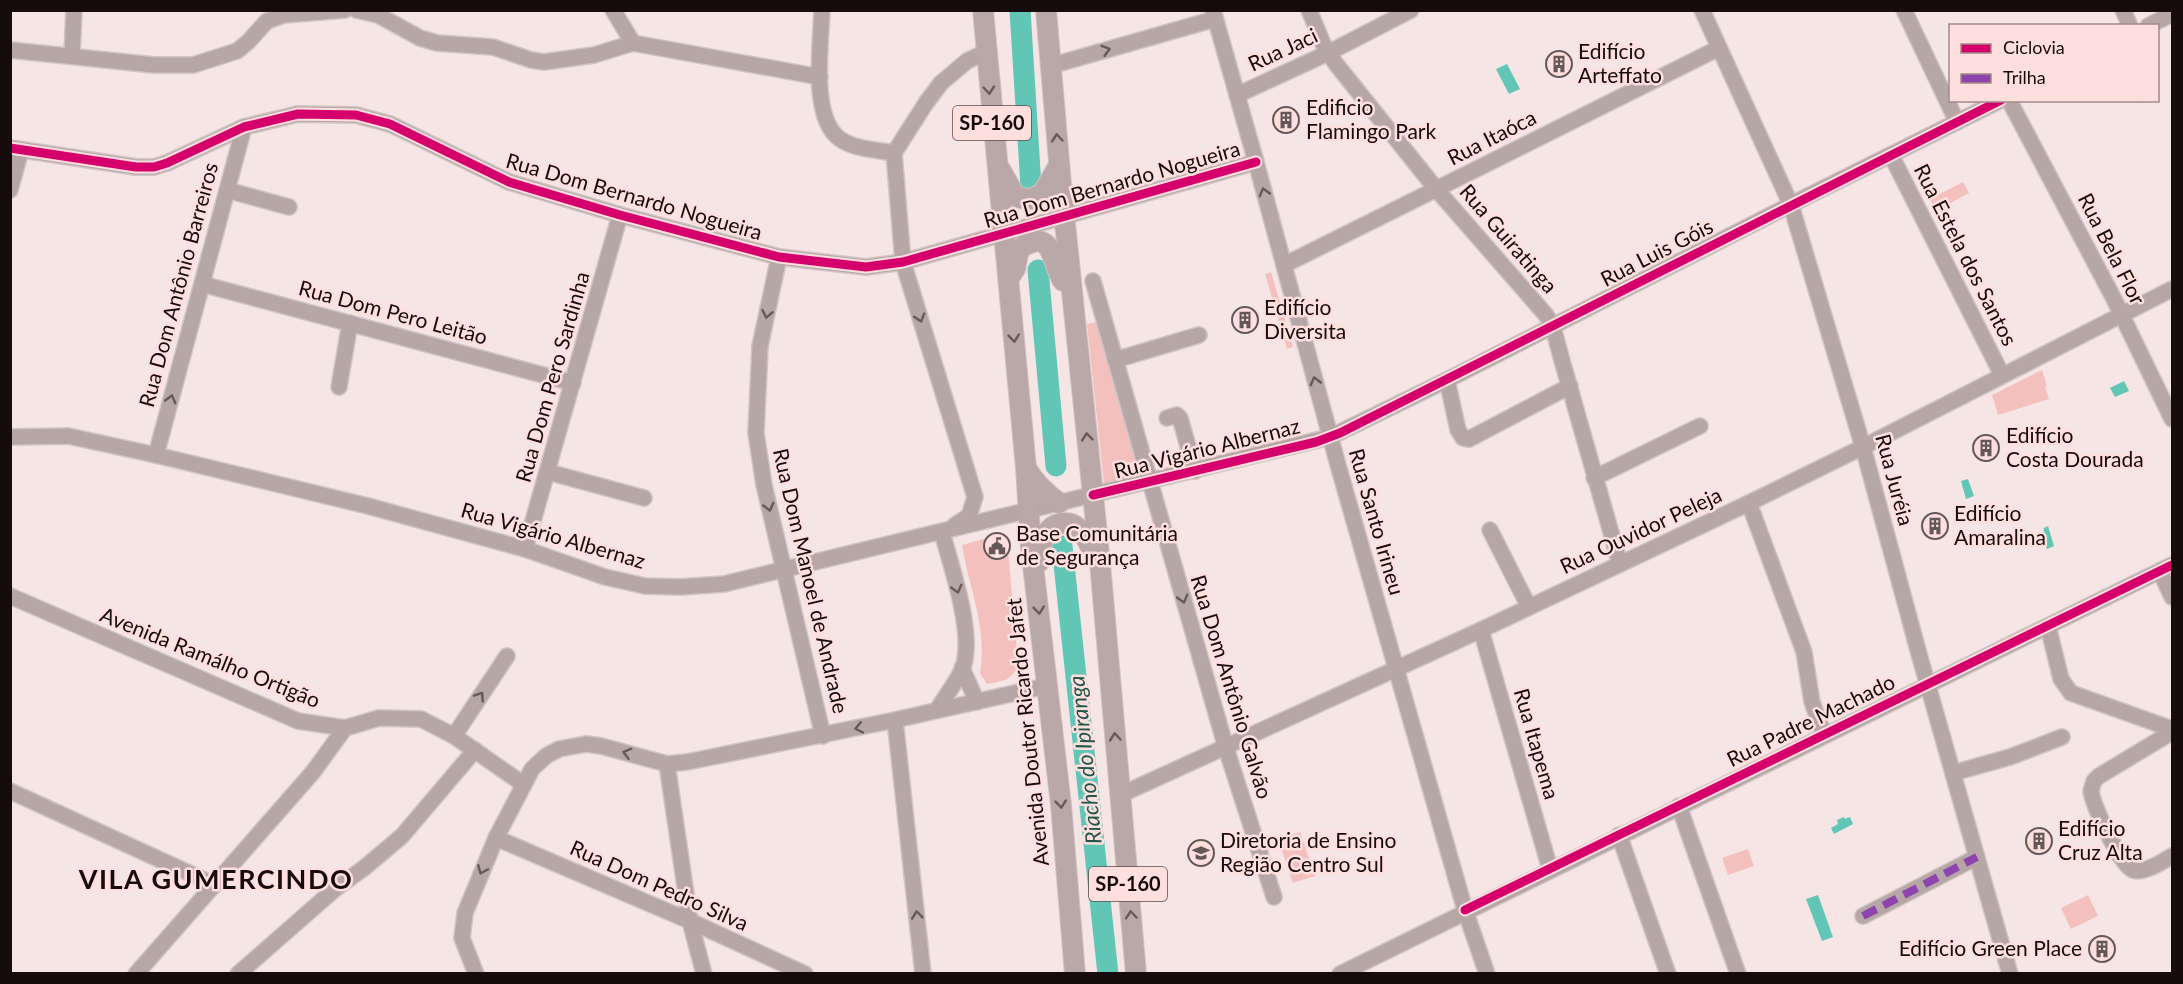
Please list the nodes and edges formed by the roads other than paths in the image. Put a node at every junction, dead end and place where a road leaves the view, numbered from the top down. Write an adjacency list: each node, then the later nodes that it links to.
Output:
1 (74, 10): 22 (street)
2 (345, 10): 22 (street)
3 (356, 10): 17 (street)
4 (613, 10): 17 (street)
5 (822, 10): 24 (street)
6 (983, 10): 20 (main road, SP-160)
7 (1046, 10): 23 (main road, SP-160)
8 (1309, 10): 21 (street, Rua Guiratinga)
9 (1411, 10): 21 (street, Rua Jaci)
10 (1702, 10): 18 (street, Rua Juréia)
11 (1904, 10): 28 (street)
12 (2123, 10): 15 (street)
13 (2172, 14): 16 (street)
14 (1214, 15): 23 (street, one-way to 14); 25 (street, Rua Santo Irineu)
15 (2129, 24)
16 (2152, 24)
17 (633, 43): 24 (street)
18 (1719, 48): 38 (street, Rua Itaóca); 39 (street, Rua Juréia)
19 (10, 50): 22 (street)
20 (986, 52): 31 (street); 33 (main road, SP-160, one-way to 33)
21 (1328, 53): 25 (street, Rua Jaci); 38 (street, Rua Guiratinga)
22 (72, 56)
23 (1050, 66): 35 (main road, SP-160, one-way to 23)
24 (820, 77): 31 (street)
25 (1237, 95): 34 (street, Rua Santo Irineu)
26 (1997, 102): 28 (street, Rua Luis Góis)
27 (2010, 102): 52 (street, Rua Bela Flor)
28 (1957, 122): 32 (street, Rua Luis Góis)
29 (244, 127): 30 (street, Rua Dom Bernardo Nogueira); 37 (street, Rua Dom Antônio Barreiros); 41 (street, Rua Dom Bernardo Nogueira)
30 (16, 149): 36 (street)
31 (894, 153): 45 (street)
32 (1891, 155): 39 (street, Rua Luis Góis); 57 (street, Rua Estela dos Santos)
33 (996, 162): 35 (main road); 43 (main road, SP-160)
34 (1256, 162): 42 (street, Rua Dom Bernardo Nogueira); 46 (street, Rua Santo Irineu, one-way to 34)
35 (1059, 164): 42 (main road, SP-160)
36 (10, 190)
37 (226, 190): 40 (street); 49 (street, Rua Dom Antônio Barreiros)
38 (1437, 190): 46 (street, Rua Itaóca); 54 (street, Rua Guiratinga)
39 (1791, 205): 54 (street, Rua Luis Góis); 67 (street, Rua Juréia)
40 (289, 207)
41 (620, 216): 44 (street, Rua Dom Bernardo Nogueira); 59 (street, Rua Dom Pero Sardinha)
42 (1063, 217): 43 (street, Rua Dom Bernardo Nogueira); 50 (main road, SP-160)
43 (1008, 233): 45 (street, Rua Dom Bernardo Nogueira); 47 (main road, Avenida Doutor Ricardo Jafet / SP-160)
44 (779, 257): 45 (street, Rua Dom Bernardo Nogueira); 86 (street, Rua Dom Manoel de Andrade, one-way to 86)
45 (903, 262): 75 (street, one-way to 75)
46 (1284, 265): 66 (street, Rua Santo Irineu, one-way to 46)
47 (1008, 280): 50 (main road); 69 (main road, Avenida Doutor Ricardo Jafet / SP-160, one-way to 69)
48 (1093, 281): 56 (street, Rua Dom Antônio Galvão)
49 (202, 284): 53 (street, Rua Dom Pero Leitão); 68 (street, Rua Dom Antônio Barreiros, one-way to 49)
50 (1071, 289): 74 (main road, SP-160, one-way to 50)
51 (2172, 289): 52 (street, Rua Ouvidor Peleja)
52 (2121, 314): 57 (street, Rua Ouvidor Peleja); 63 (street, Rua Bela Flor)
53 (350, 323): 59 (street, Rua Dom Pero Leitão); 61 (street)
54 (1553, 327): 58 (street, Rua Luis Góis); 60 (street, Rua Guiratinga)
55 (1199, 335): 56 (street)
56 (1115, 360): 73 (street, Rua Dom Antônio Galvão)
57 (2002, 375): 67 (street, Rua Ouvidor Peleja)
58 (1448, 380): 60 (street); 66 (street, Rua Luis Góis)
59 (573, 383): 71 (street, Rua Dom Pero Sardinha)
60 (1570, 386): 72 (street, Rua Guiratinga)
61 (339, 387)
62 (1167, 418): 70 (street)
63 (2172, 419)
64 (1700, 426): 72 (street)
65 (10, 437): 68 (street, Rua Vigário Albernaz)
66 (1330, 437): 70 (street, Rua Vigário Albernaz); 96 (street, Rua Santo Irineu)
67 (1863, 447): 77 (street, Rua Ouvidor Peleja); 97 (street, Rua Juréia)
68 (156, 455): 83 (street, Rua Vigário Albernaz)
69 (1026, 468): 78 (main road); 79 (main road, Avenida Doutor Ricardo Jafet / SP-160)
70 (1195, 471): 73 (street, Rua Vigário Albernaz)
71 (549, 472): 76 (street); 83 (street, Rua Dom Pero Sardinha)
72 (1594, 477): 85 (street, Rua Guiratinga)
73 (1149, 482): 74 (street, Rua Vigário Albernaz); 108 (street, Rua Dom Antônio Galvão, one-way to 108)
74 (1093, 495): 78 (street, Rua Vigário Albernaz); 84 (main road, SP-160)
75 (975, 497): 80 (street); 82 (street)
76 (644, 498)
77 (1749, 502): 85 (street, Rua Ouvidor Peleja); 104 (street)
78 (1059, 503): 79 (street, Rua Vigário Albernaz)
79 (1028, 510): 80 (street, Rua Vigário Albernaz); 88 (main road, Avenida Doutor Ricardo Jafet / SP-160)
80 (989, 519): 82 (street, Rua Vigário Albernaz)
81 (1490, 530): 91 (street)
82 (942, 532): 86 (street, Rua Vigário Albernaz); 95 (street, one-way to 95)
83 (525, 549): 86 (street, Rua Vigário Albernaz)
84 (1100, 563): 88 (main road); 114 (main road, SP-160, one-way to 84)
85 (1620, 564): 91 (street, Rua Ouvidor Peleja)
86 (784, 568): 106 (street, Rua Dom Manoel de Andrade)
87 (2166, 568): 90 (street); 92 (street, Rua Padre Machado)
88 (1036, 585): 98 (main road, Avenida Doutor Ricardo Jafet / SP-160, one-way to 98)
89 (10, 596): 102 (street, Avenida Ramálho Ortigão)
90 (2172, 597)
91 (1529, 607): 93 (street, Rua Ouvidor Peleja)
92 (2048, 626): 97 (street, Rua Padre Machado); 103 (street)
93 (1482, 630): 96 (street, Rua Ouvidor Peleja); 120 (street, Rua Itapema)
94 (507, 657): 105 (street, one-way to 94)
95 (963, 668): 99 (street); 100 (street)
96 (1397, 670): 108 (street, Rua Ouvidor Peleja); 123 (street, Rua Santo Irineu)
97 (1928, 684): 104 (street, Rua Padre Machado); 111 (street, Rua Juréia)
98 (1046, 686): 99 (street); 133 (main road, Avenida Doutor Ricardo Jafet / SP-160, one-way to 133)
99 (977, 702): 100 (street)
100 (937, 710): 101 (street)
101 (896, 720): 106 (street, one-way to 106); 132 (street, one-way to 101)
102 (345, 728): 105 (street, Avenida Ramálho Ortigão); 121 (street)
103 (2172, 730): 118 (street)
104 (1824, 735): 115 (street, Rua Padre Machado)
105 (454, 736): 109 (street, Avenida Ramálho Ortigão)
106 (824, 736): 110 (street)
107 (2062, 737): 111 (street)
108 (1226, 748): 114 (street, Rua Ouvidor Peleja); 122 (street, Rua Dom Antônio Galvão)
109 (475, 750): 112 (street, Avenida Ramálho Ortigão); 128 (street)
110 (668, 764): 112 (street, one-way to 112); 125 (street)
111 (1953, 773): 119 (street, Rua Juréia)
112 (523, 784): 117 (street)
113 (10, 791): 121 (street)
114 (1120, 795): 134 (main road, SP-160, one-way to 114)
115 (1679, 806): 116 (street, Rua Padre Machado); 137 (street)
116 (1619, 835): 120 (street, Rua Padre Machado); 136 (street)
117 (496, 838): 125 (street, Rua Dom Pedro Silva); 129 (street, one-way to 129)
118 (2172, 856)
119 (1977, 857): 124 (street); 138 (street, Rua Juréia)
120 (1550, 869): 123 (street, Rua Padre Machado)
121 (213, 884): 127 (street)
122 (1274, 897)
123 (1465, 910): 126 (street, Rua Padre Machado); 135 (street, Rua Santo Irineu)
124 (1863, 916)
125 (690, 921): 130 (street); 131 (street, Rua Dom Pedro Silva)
126 (1344, 973)
127 (136, 974)
128 (238, 974)
129 (476, 974)
130 (704, 974)
131 (805, 974)
132 (923, 974)
133 (1075, 974)
134 (1136, 974)
135 (1487, 974)
136 (1668, 974)
137 (1738, 974)
138 (2010, 974)

